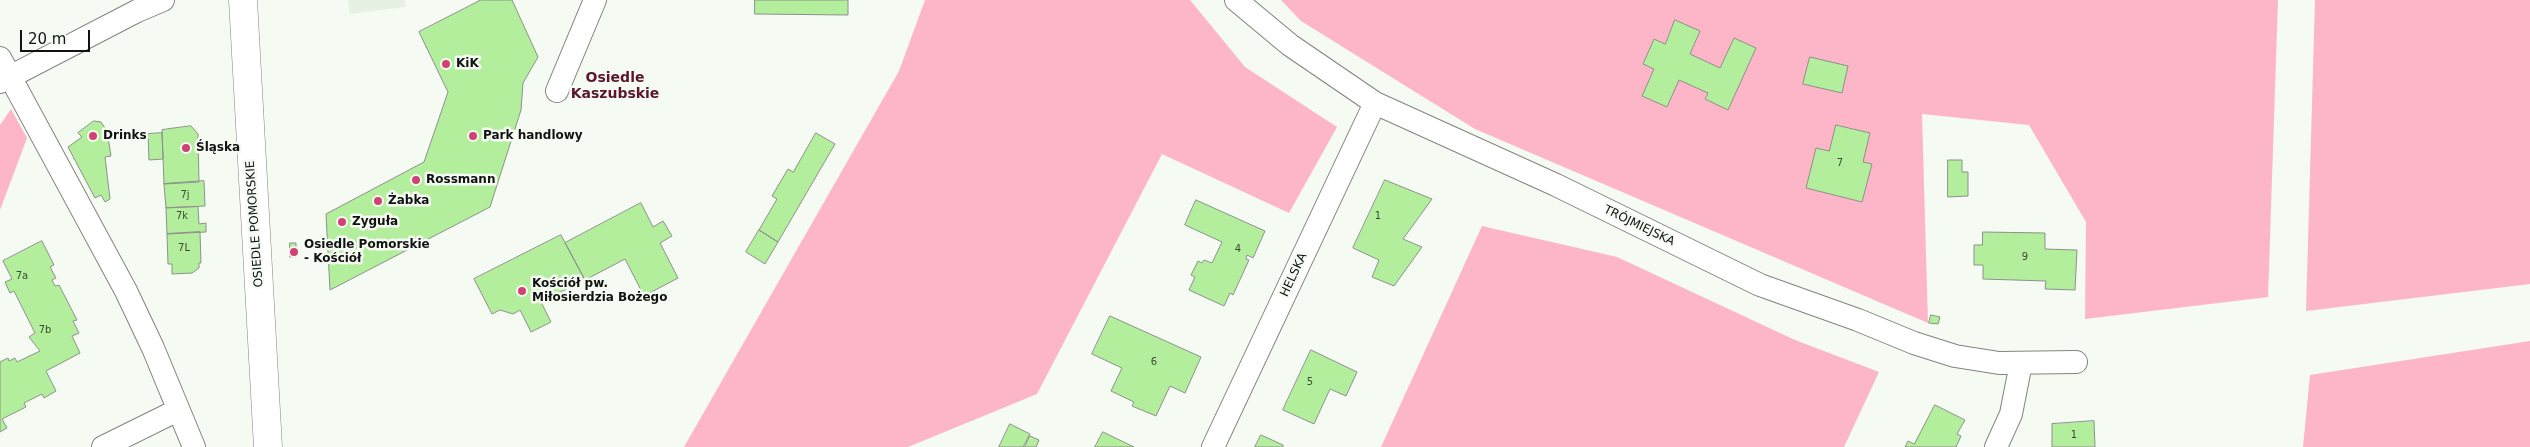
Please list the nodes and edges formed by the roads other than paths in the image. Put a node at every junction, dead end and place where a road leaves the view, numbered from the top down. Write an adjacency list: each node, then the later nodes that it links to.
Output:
1 (163, 0): 5 (street)
2 (242, 0): 13 (street, OSIEDLE POMORSKIE)
3 (596, 0): 6 (street)
4 (1236, 0): 7 (street, TRÓJMIEJSKA)
5 (3, 73): 10 (street)
6 (557, 91)
7 (1375, 103): 9 (street, TRÓJMIEJSKA); 14 (street, HELSKA)
8 (2076, 362): 9 (street, TRÓJMIEJSKA)
9 (2020, 363): 15 (street)
10 (178, 410): 11 (street); 12 (street)
11 (103, 447)
12 (194, 447)
13 (268, 447)
14 (1213, 447)
15 (1996, 447)

